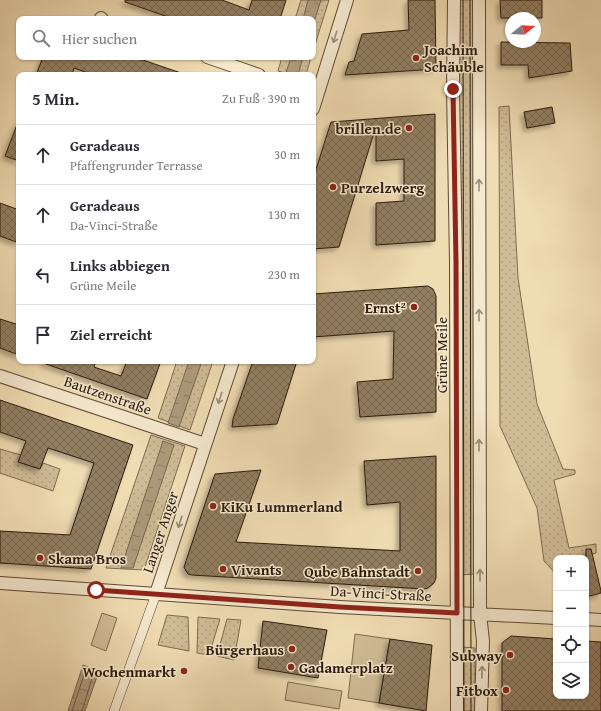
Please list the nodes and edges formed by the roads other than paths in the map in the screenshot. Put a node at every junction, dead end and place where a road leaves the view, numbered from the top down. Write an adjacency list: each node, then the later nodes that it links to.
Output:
1 (347, 0): 6 (street, one-way to 6)
2 (454, 0): 12 (street, Grüne Meile)
3 (479, 0): 13 (street, one-way to 3)
4 (216, 60): 5 (street)
5 (250, 72)
6 (316, 90)
7 (232, 364): 9 (street, Langer Anger, one-way to 9)
8 (0, 376): 9 (street, Bautzenstraße)
9 (205, 444): 11 (street, Langer Anger, one-way to 11)
10 (0, 583): 11 (street, Da-Vinci-Straße)
11 (156, 594): 12 (street, Da-Vinci-Straße); 17 (street, Langer Anger)
12 (457, 613): 13 (street, Da-Vinci-Straße); 18 (street, Grüne Meile)
13 (480, 614): 14 (street, Da-Vinci-Straße); 19 (street, one-way to 13)
14 (553, 618)
15 (589, 619): 16 (street)
16 (601, 620)
17 (114, 711)
18 (457, 711)
19 (482, 711)

